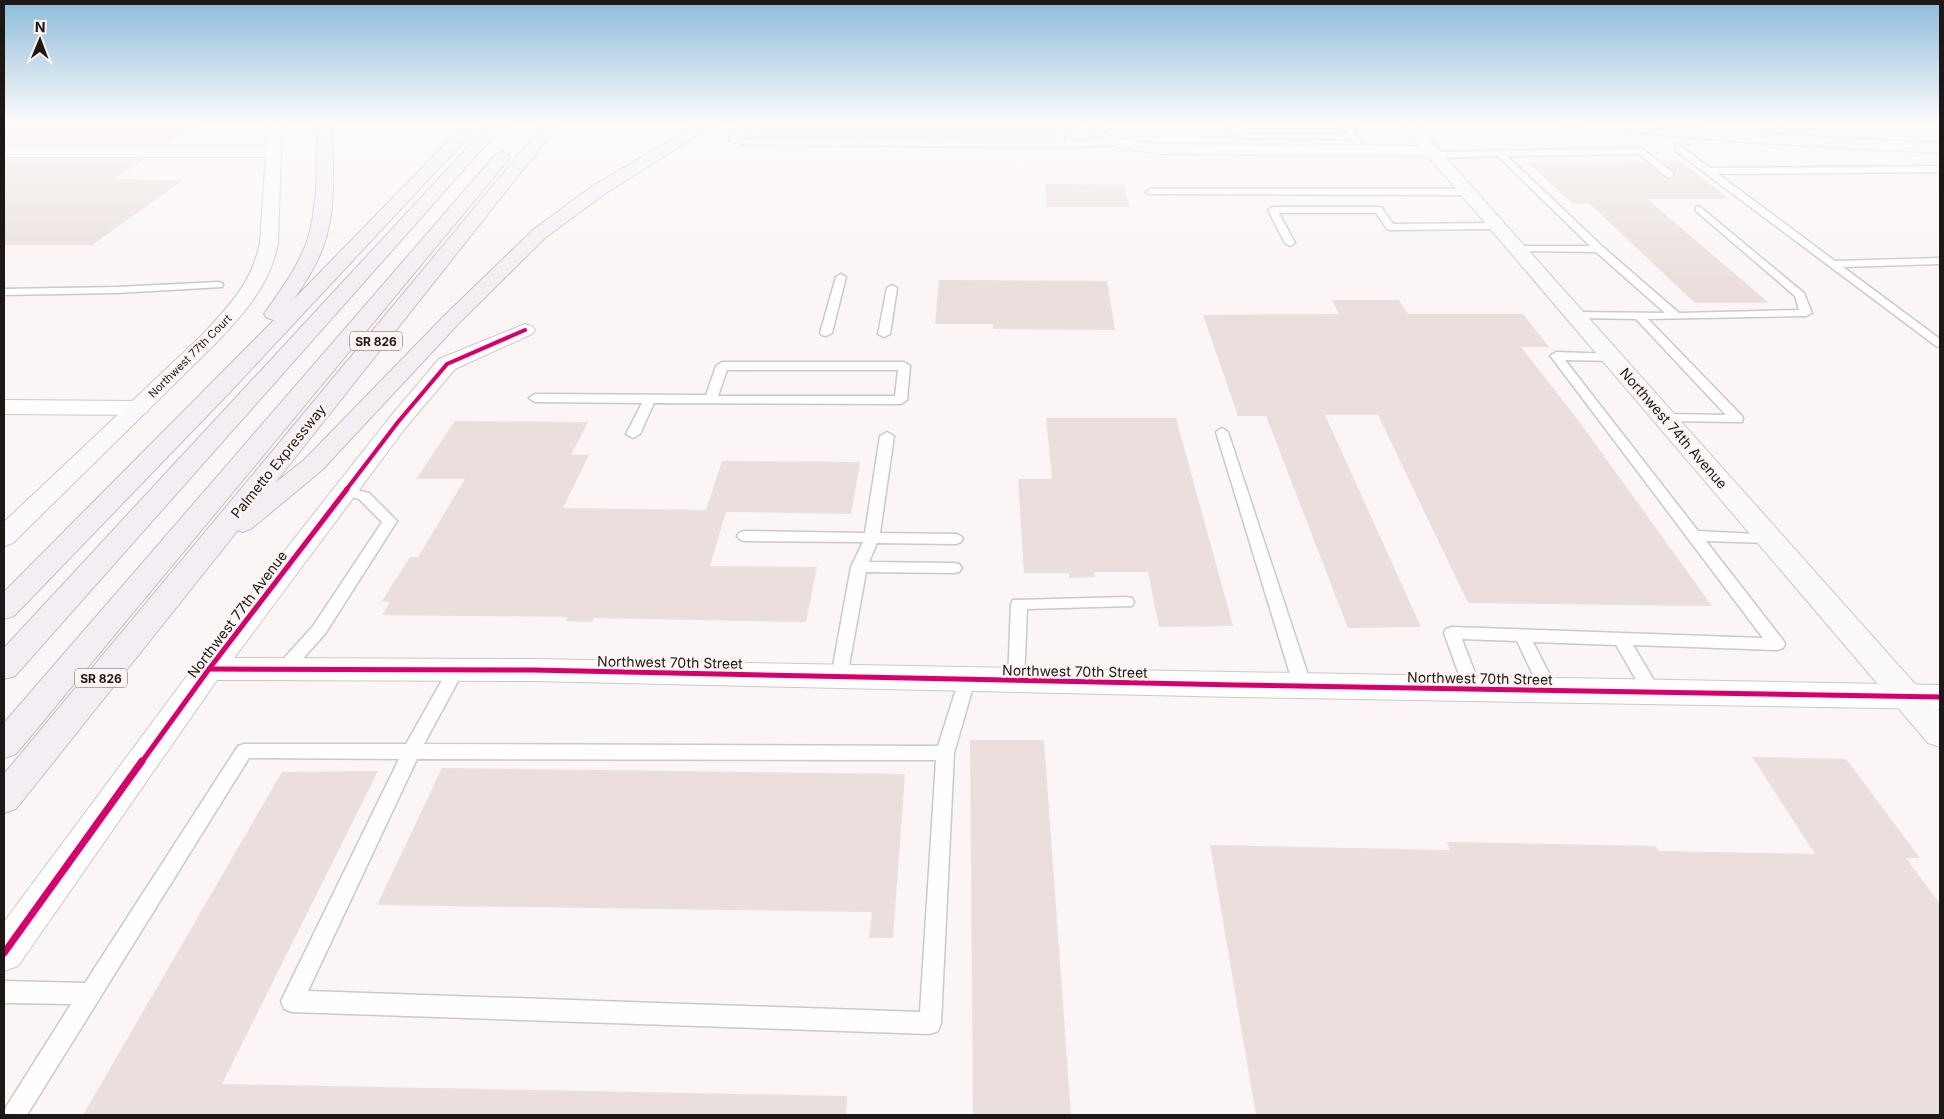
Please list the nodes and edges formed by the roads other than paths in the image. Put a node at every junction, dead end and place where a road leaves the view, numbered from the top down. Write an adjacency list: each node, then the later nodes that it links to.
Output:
1 (272, 175): 39 (street, Northwest 77th Court)
2 (324, 175): 34 (highway)
3 (424, 175): 34 (highway)
4 (451, 175): 58 (highway)
5 (486, 175): 72 (highway)
6 (510, 175): 51 (highway, Palmetto Expressway / SR 826)
7 (623, 175): 51 (highway)
8 (1453, 175): 12 (street, Northwest 74th Avenue)
9 (1522, 175): 17 (lane)
10 (1714, 175): 19 (lane)
11 (1151, 192): 12 (lane)
12 (1468, 192): 14 (street, Northwest 74th Avenue)
13 (1698, 210): 26 (lane)
14 (1498, 226): 15 (lane); 16 (street, Northwest 74th Avenue)
15 (1290, 243)
16 (1518, 249): 17 (lane); 24 (street, Northwest 74th Avenue)
17 (1600, 249): 26 (lane)
18 (1940, 261): 19 (lane)
19 (1832, 264): 28 (lane)
20 (841, 277): 30 (lane)
21 (218, 285): 23 (lane)
22 (892, 288): 31 (lane)
23 (4, 292)
24 (1576, 315): 25 (lane); 33 (street, Northwest 74th Avenue)
25 (1639, 316): 26 (lane); 40 (lane)
26 (1676, 316)
27 (525, 330): 44 (street, Northwest 77th Avenue)
28 (1924, 332): 29 (lane); 32 (lane)
29 (1940, 332)
30 (826, 333)
31 (884, 334)
32 (1940, 344)
33 (1612, 357): 40 (street, Northwest 74th Avenue); 46 (lane)
34 (222, 386): 55 (highway)
35 (535, 398): 36 (lane)
36 (650, 399): 37 (lane); 42 (lane)
37 (711, 399): 37 (lane)
38 (4, 407): 39 (street)
39 (138, 408): 47 (street, Northwest 77th Court)
40 (1666, 418): 49 (street, Northwest 74th Avenue)
41 (1222, 432): 65 (lane)
42 (633, 434)
43 (887, 436): 48 (lane)
44 (345, 491): 59 (street, Northwest 77th Avenue); 60 (lane)
45 (744, 536): 48 (lane)
46 (1694, 536): 49 (lane); 57 (lane)
47 (4, 537)
48 (872, 538): 50 (lane); 52 (lane)
49 (1769, 538): 69 (street, Northwest 74th Avenue)
50 (956, 539)
51 (198, 558): 75 (highway, Palmetto Expressway / SR 826)
52 (859, 567): 53 (lane); 62 (lane)
53 (954, 568)
54 (1126, 602): 64 (lane)
55 (4, 609)
56 (1522, 635): 57 (lane); 66 (lane); 67 (lane)
57 (1621, 639): 68 (lane)
58 (4, 668)
59 (209, 669): 60 (street, Northwest 70th Street); 76 (street, Northwest 77th Avenue)
60 (284, 669): 61 (street, Northwest 70th Street)
61 (456, 670): 62 (street, Northwest 70th Street); 73 (lane)
62 (839, 677): 63 (street, Northwest 70th Street)
63 (967, 680): 64 (street, Northwest 70th Street); 74 (lane)
64 (1016, 681): 65 (street, Northwest 70th Street)
65 (1303, 687): 66 (street, Northwest 70th Street)
66 (1472, 689): 67 (street, Northwest 70th Street)
67 (1549, 691): 68 (street, Northwest 70th Street)
68 (1652, 692): 69 (street, Northwest 70th Street)
69 (1908, 697): 70 (street, Northwest 70th Street); 71 (street, Northwest 74th Avenue)
70 (1940, 697)
71 (1940, 734)
72 (4, 745)
73 (411, 752): 74 (lane); 74 (lane); 78 (lane)
74 (945, 753)
75 (4, 799)
76 (4, 953)
77 (4, 992): 78 (lane)
78 (91, 994): 79 (lane)
79 (14, 1115)

